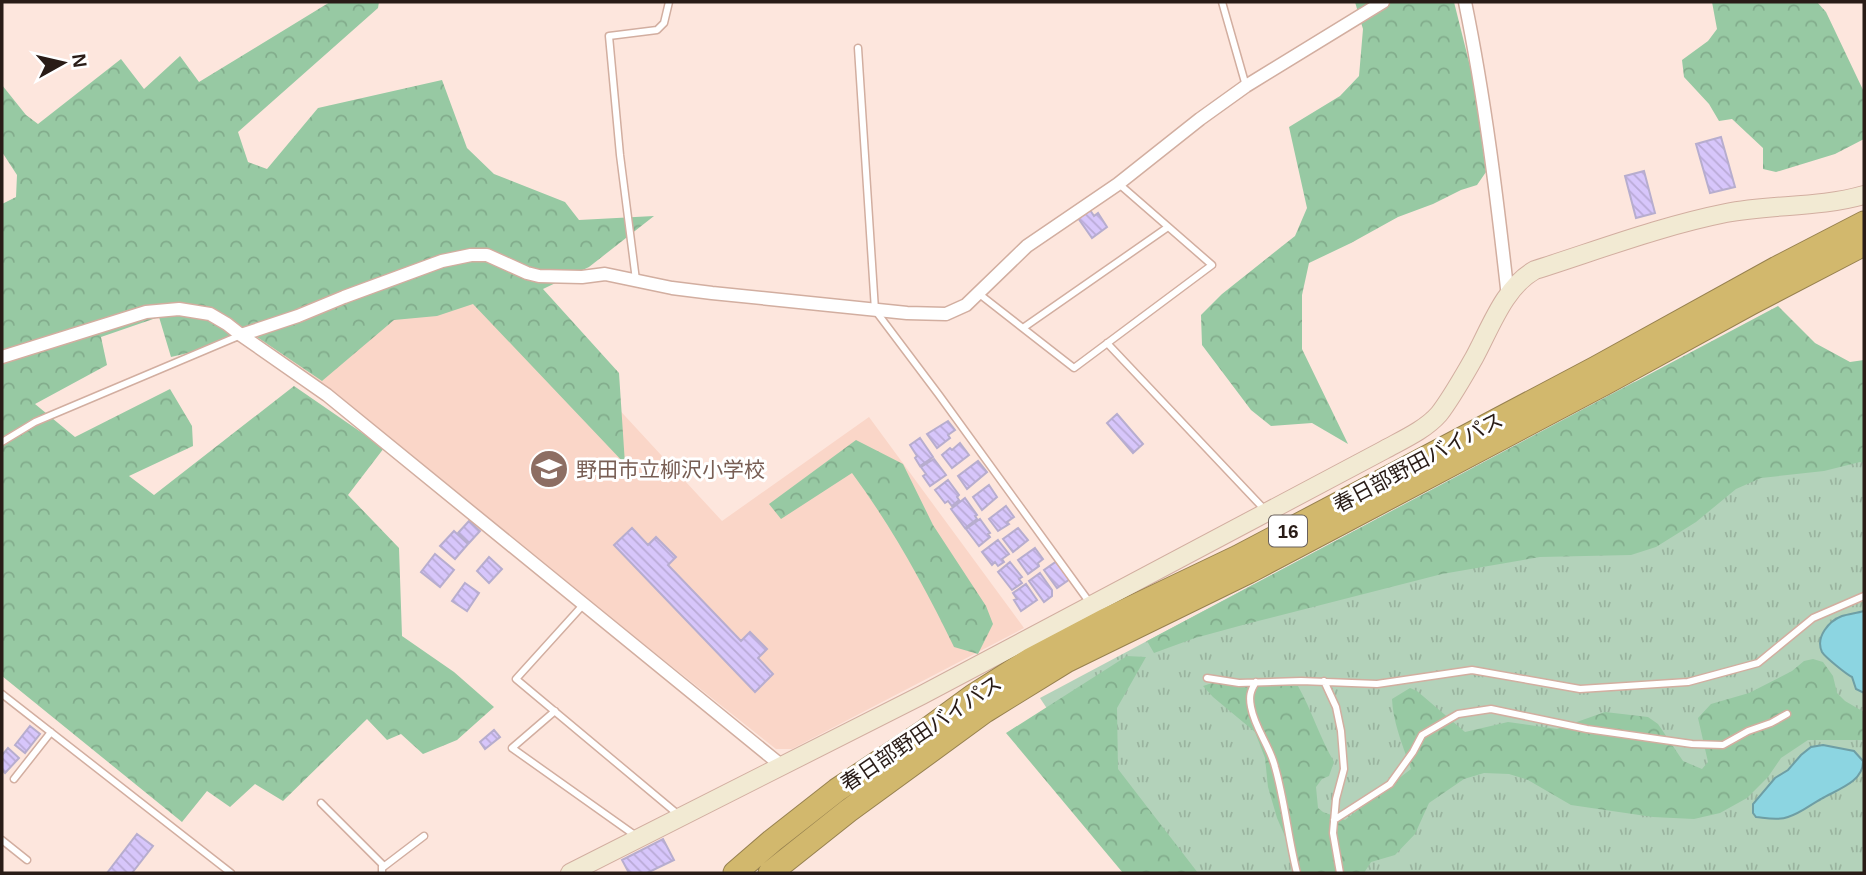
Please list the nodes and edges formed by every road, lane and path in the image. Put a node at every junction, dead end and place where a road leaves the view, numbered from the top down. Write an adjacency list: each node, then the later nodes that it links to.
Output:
1 (669, 2): 12 (lane)
2 (1222, 2): 6 (lane)
3 (1383, 2): 6 (street)
4 (1465, 2): 14 (street)
5 (858, 48): 15 (lane)
6 (1246, 86): 7 (street)
7 (1118, 184): 10 (lane); 13 (street)
8 (1864, 195): 14 (street)
9 (1864, 223): 44 (highway, 春日部野田バイパス / 16)
10 (1168, 227): 16 (lane); 18 (lane)
11 (1864, 244): 45 (highway, 春日部野田バイパス / 16)
12 (636, 280): 15 (street); 17 (street)
13 (978, 293): 15 (street); 16 (lane)
14 (1508, 297): 21 (street)
15 (875, 310): 23 (lane)
16 (1023, 328): 18 (lane)
17 (241, 335): 19 (street); 20 (lane); 24 (street)
18 (1107, 343): 21 (lane)
19 (2, 357)
20 (2, 442)
21 (1267, 512): 23 (street)
22 (1864, 596): 26 (lane)
23 (1091, 604): 32 (street)
24 (583, 606): 29 (lane); 32 (street)
25 (1207, 678): 27 (lane)
26 (1324, 681): 27 (lane); 36 (lane)
27 (1256, 682): 46 (lane)
28 (2, 694): 31 (lane)
29 (555, 711): 35 (lane); 38 (lane)
30 (1787, 714): 36 (lane)
31 (51, 732): 33 (lane); 43 (lane)
32 (782, 766): 35 (street)
33 (14, 779)
34 (321, 803): 41 (lane)
35 (682, 817): 38 (street)
36 (1334, 820): 47 (lane)
37 (424, 836): 41 (lane)
38 (639, 838): 42 (street)
39 (2, 840): 40 (lane)
40 (27, 860)
41 (382, 870)
42 (576, 872)
43 (230, 873)
44 (735, 873)
45 (771, 873)
46 (1297, 873)
47 (1340, 873)

